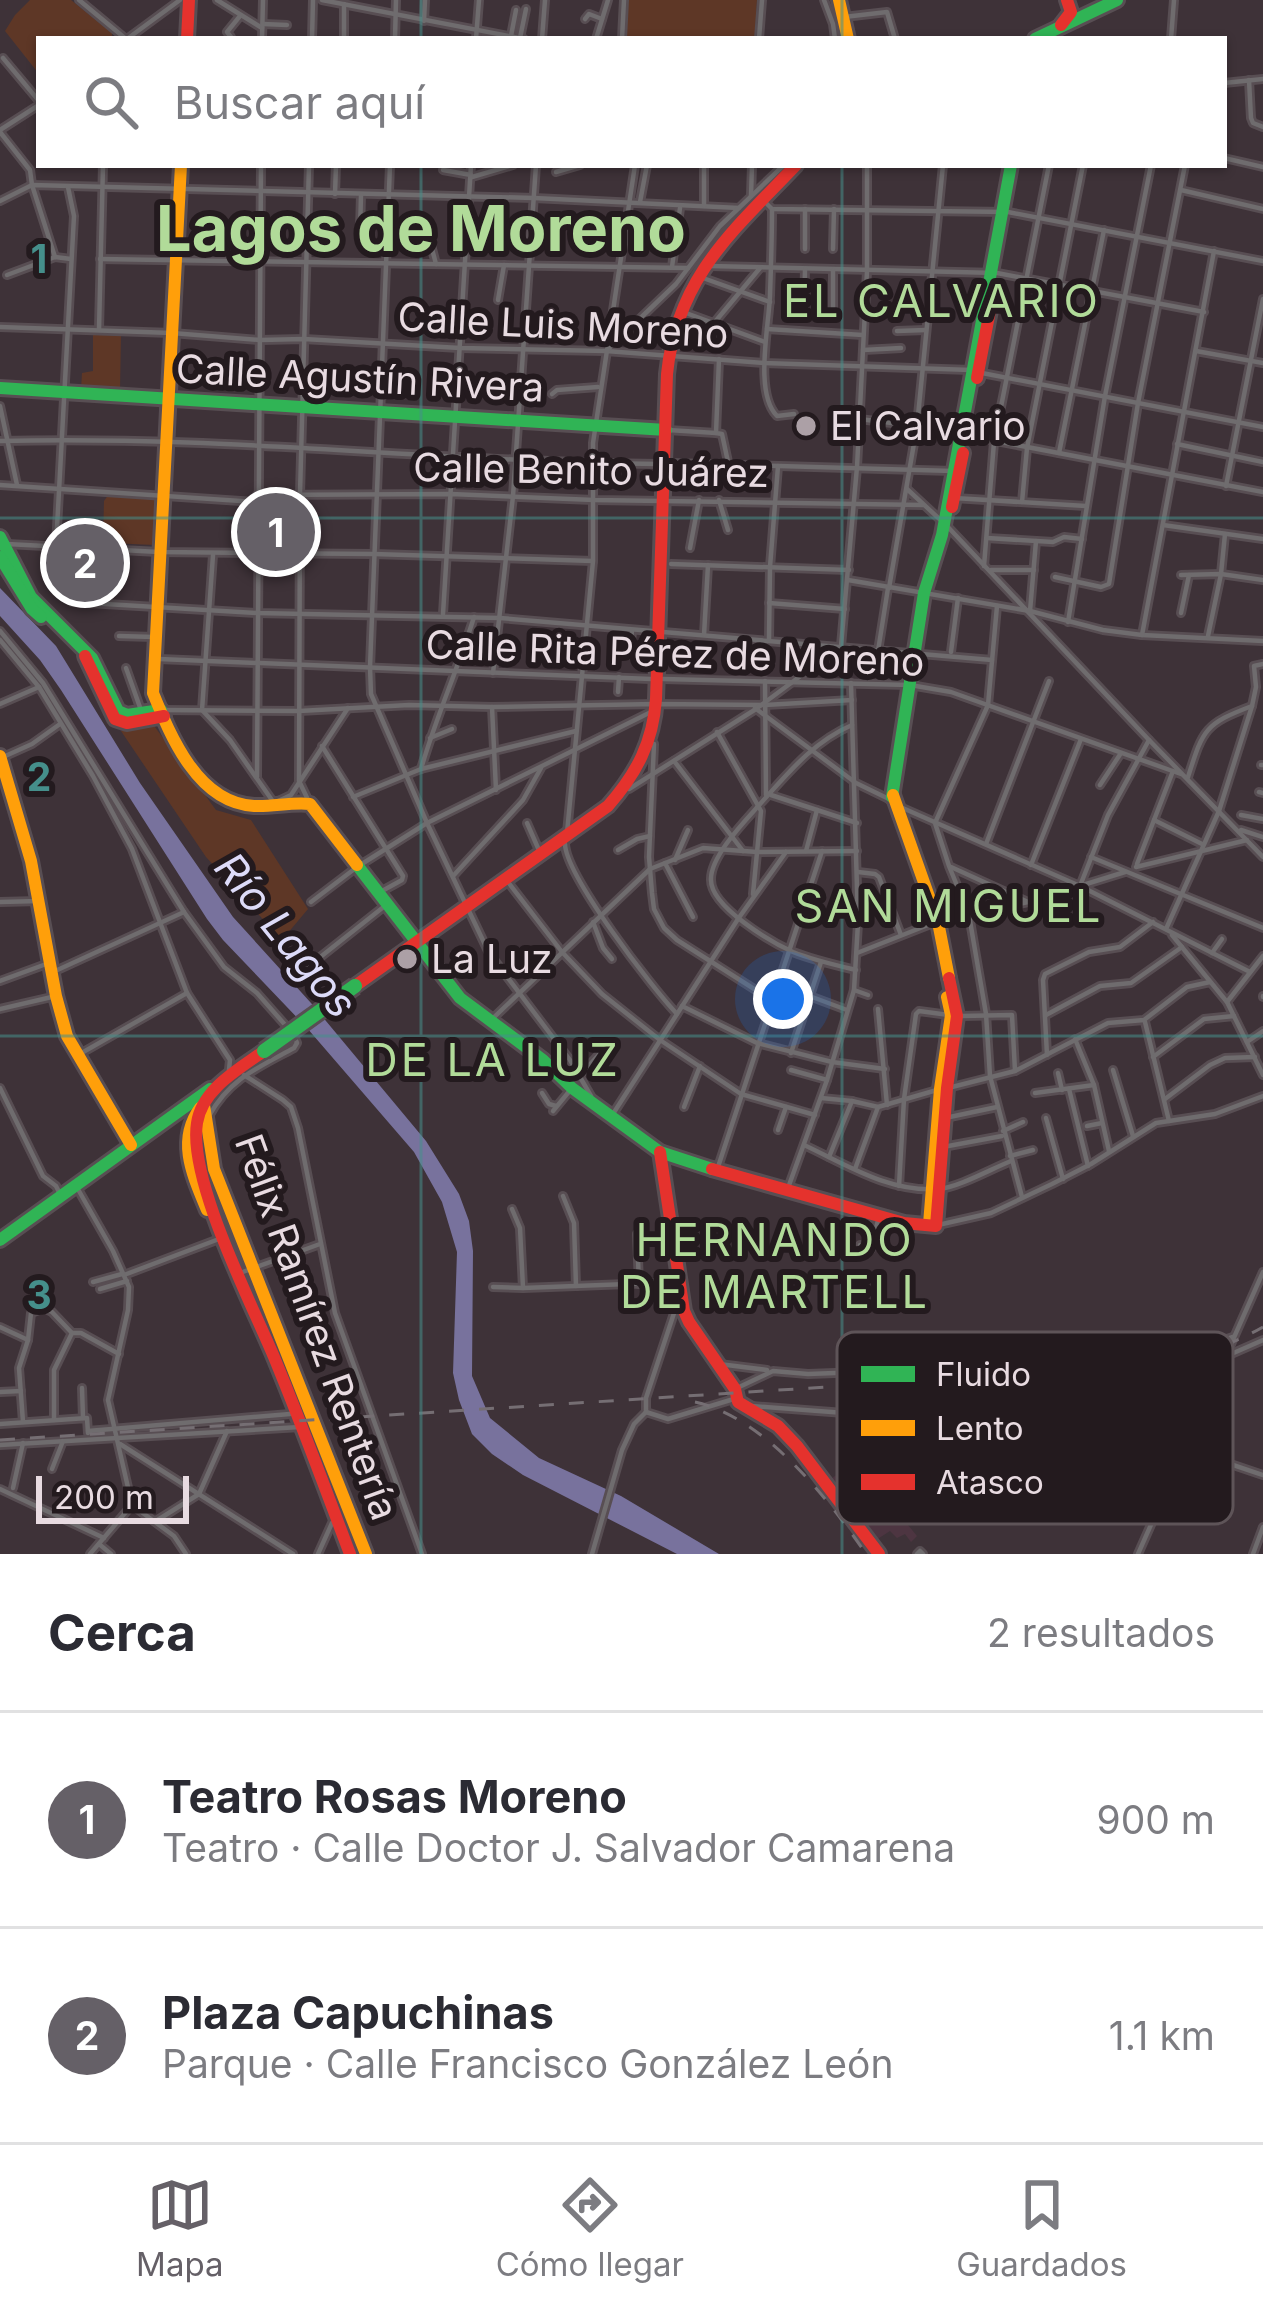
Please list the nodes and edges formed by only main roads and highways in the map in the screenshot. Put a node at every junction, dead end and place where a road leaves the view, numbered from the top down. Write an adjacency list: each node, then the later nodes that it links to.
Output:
1 (184, 0): 6 (main road)
2 (1067, 0): 5 (main road)
3 (1117, 0): 5 (main road)
4 (837, 4): 7 (main road)
5 (1057, 28): 8 (main road)
6 (187, 36)
7 (847, 36)
8 (1040, 36)
9 (181, 168): 17 (main road)
10 (807, 168): 13 (main road)
11 (1013, 168): 19 (main road)
12 (782, 176): 13 (main road); 14 (main road)
13 (770, 207): 14 (main road); 15 (main road)
14 (743, 211): 15 (main road)
15 (670, 355): 18 (main road)
16 (0, 388): 17 (main road, Calle Agustín Rivera)
17 (169, 400): 18 (main road, Calle Agustín Rivera); 22 (main road)
18 (666, 430): 24 (main road)
19 (956, 471): 20 (main road); 20 (main road)
20 (944, 528): 25 (main road)
21 (1, 546): 22 (main road); 22 (main road)
22 (165, 712): 24 (main road)
23 (1, 764): 27 (main road)
24 (415, 942): 26 (main road, bridge); 29 (main road)
25 (943, 1089): 30 (main road); 30 (main road)
26 (201, 1113): 27 (main road); 28 (main road); 31 (main road, Félix Ramírez Rentería); 33 (main road, Félix Ramírez Rentería)
27 (130, 1145): 32 (main road)
28 (197, 1149): 31 (main road); 33 (main road)
29 (660, 1152): 30 (main road); 35 (main road)
30 (936, 1188)
31 (223, 1201): 33 (main road)
32 (0, 1240)
33 (244, 1272): 34 (main road); 34 (main road)
34 (302, 1423): 37 (main road); 37 (main road, Félix Ramírez Rentería); 38 (main road)
35 (837, 1499)
36 (856, 1524): 39 (main road)
37 (347, 1554)
38 (363, 1554)
39 (879, 1554)

